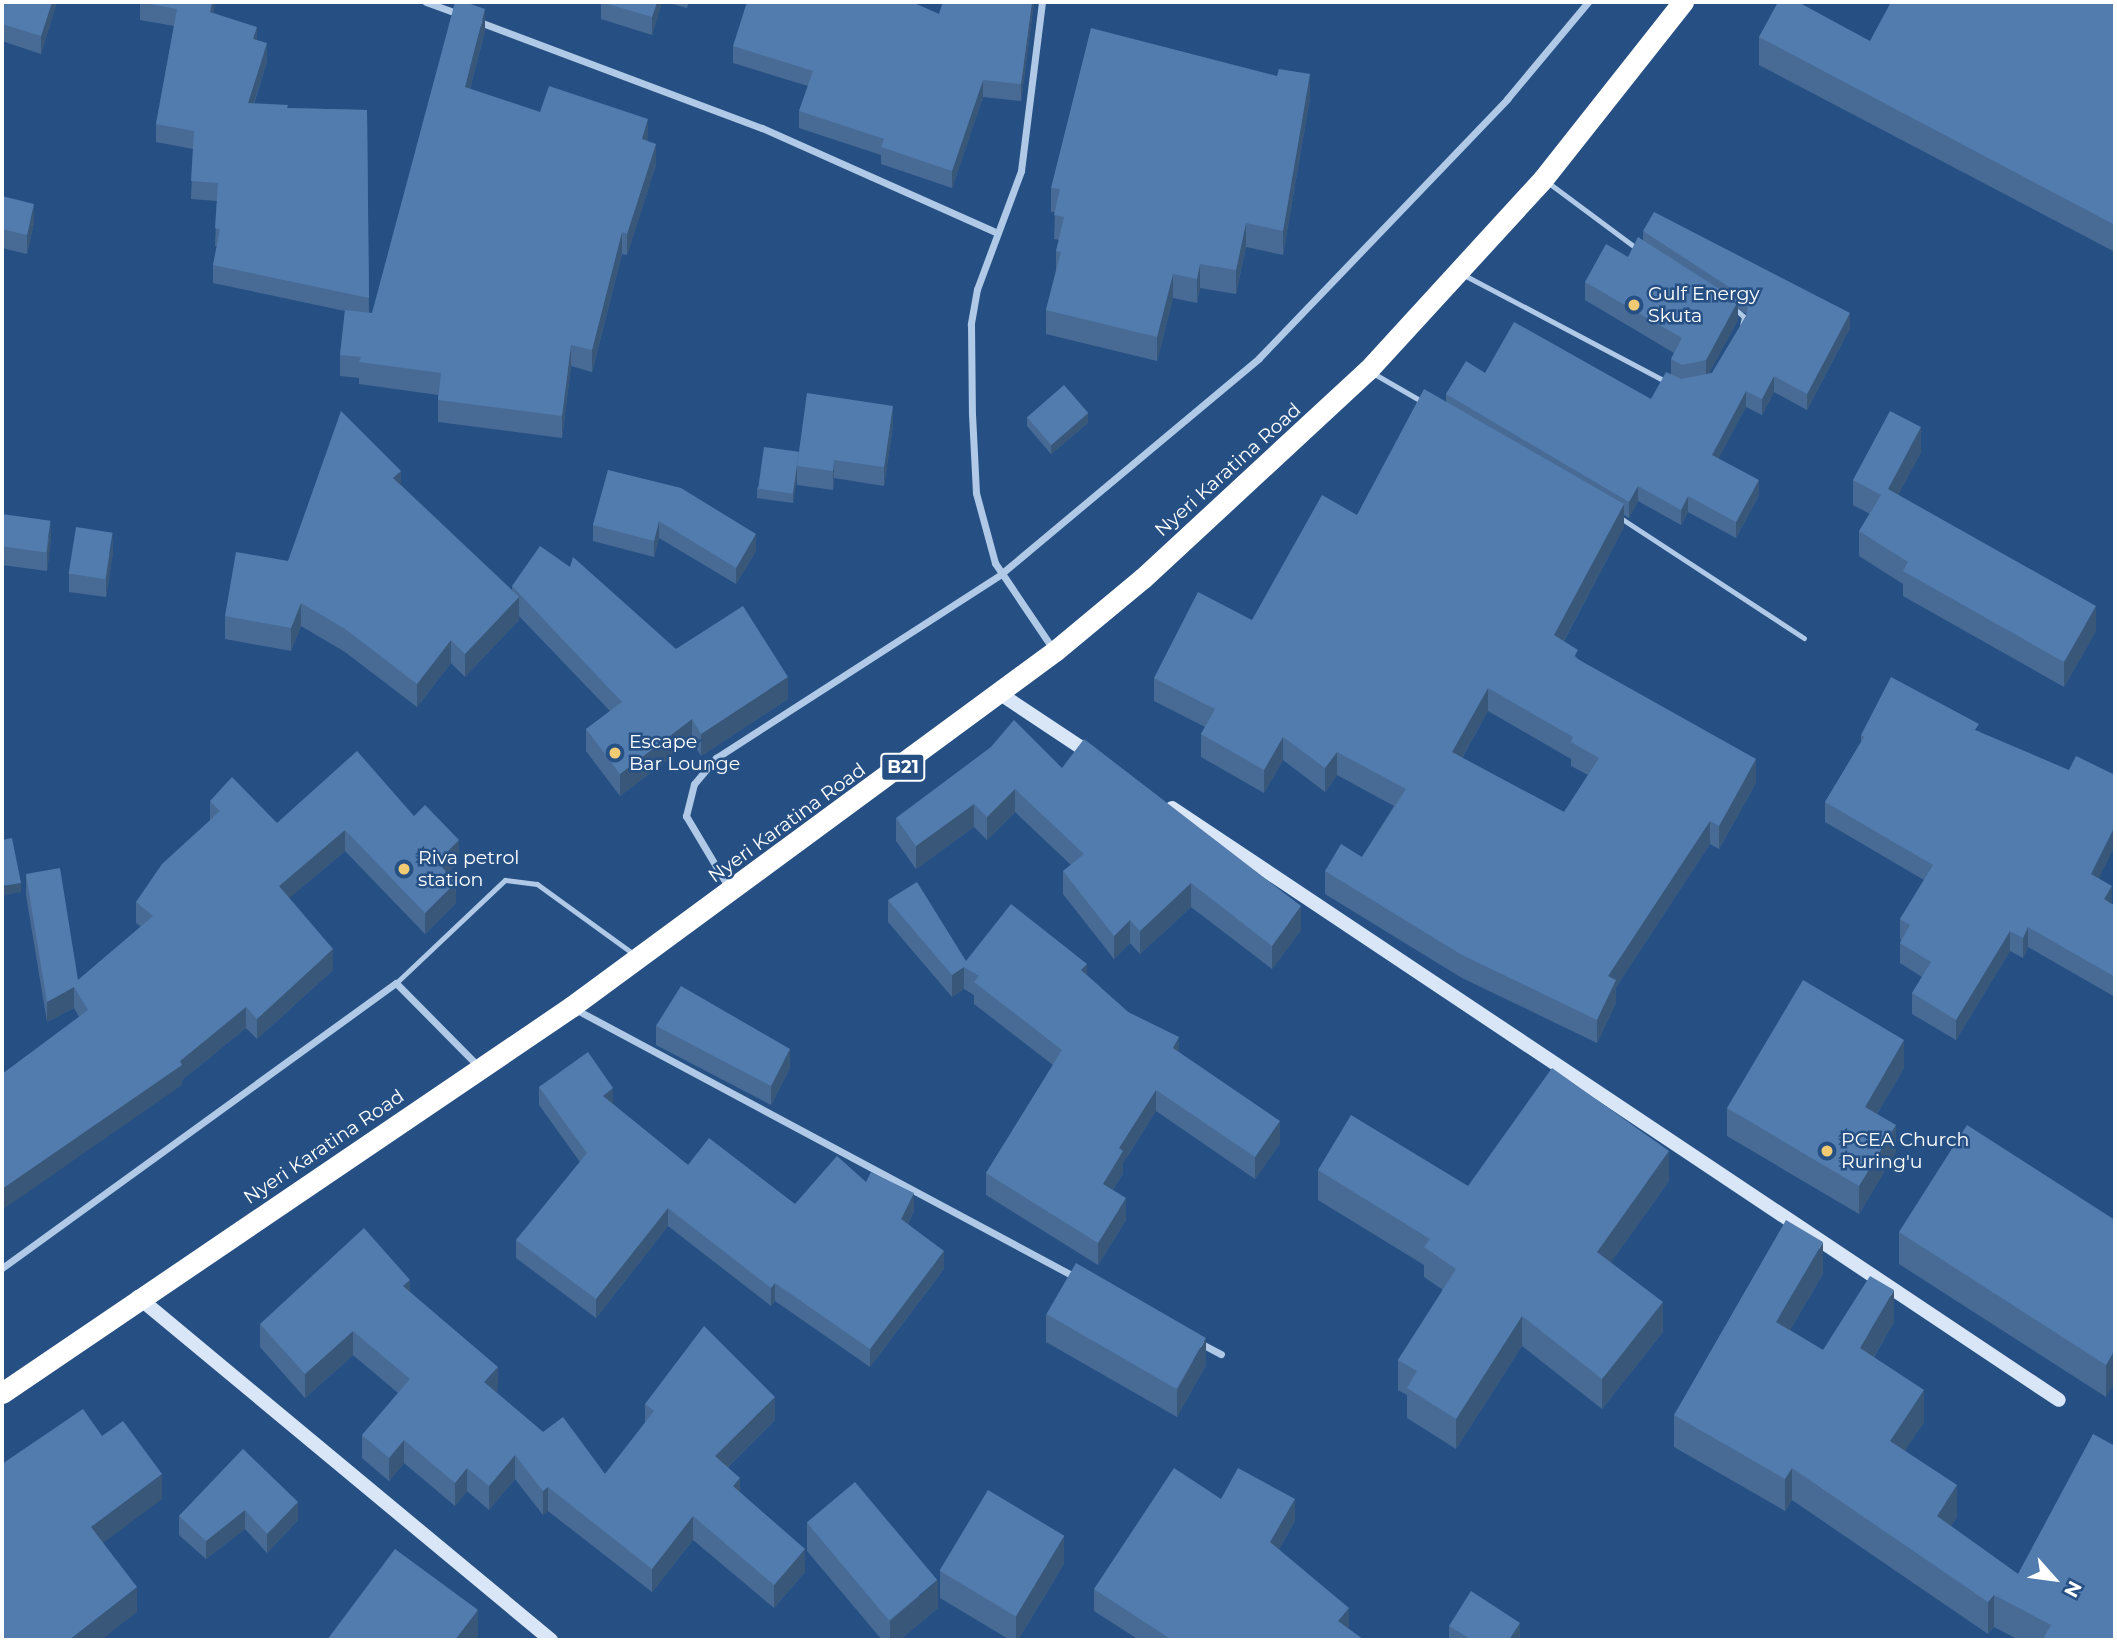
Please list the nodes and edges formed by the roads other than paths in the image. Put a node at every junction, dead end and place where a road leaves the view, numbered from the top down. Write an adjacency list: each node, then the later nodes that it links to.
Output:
1 (426, 2): 6 (street)
2 (1042, 2): 6 (street)
3 (1588, 2): 15 (street)
4 (1683, 2): 5 (highway, Nyeri Karatina Road / B21)
5 (1544, 179): 7 (lane); 8 (highway, Nyeri Karatina Road / B21)
6 (998, 233): 15 (street)
7 (1643, 253)
8 (1460, 273): 11 (highway, Nyeri Karatina Road / B21); 12 (lane)
9 (1726, 304): 10 (lane)
10 (1735, 340)
11 (1368, 370): 13 (lane); 17 (highway, Nyeri Karatina Road / B21)
12 (1681, 389)
13 (1428, 405)
14 (1609, 510): 16 (lane)
15 (1001, 574): 17 (street); 21 (street)
16 (1804, 638)
17 (1055, 651): 18 (highway, Nyeri Karatina Road / B21)
18 (999, 693): 19 (street); 21 (highway, Nyeri Karatina Road / B21)
19 (1102, 762)
20 (1160, 800): 32 (street)
21 (731, 891): 22 (highway, Nyeri Karatina Road / B21)
22 (640, 958): 23 (lane); 24 (highway, Nyeri Karatina Road / B21)
23 (396, 983): 25 (street); 26 (street)
24 (571, 1007): 25 (highway, Nyeri Karatina Road / B21); 27 (street)
25 (479, 1067): 28 (highway, Nyeri Karatina Road / B21)
26 (2, 1268)
27 (1086, 1282)
28 (138, 1297): 31 (highway, Nyeri Karatina Road / B21); 33 (street)
29 (1184, 1335): 30 (street)
30 (1221, 1354)
31 (2, 1393)
32 (2059, 1400)
33 (551, 1640)

